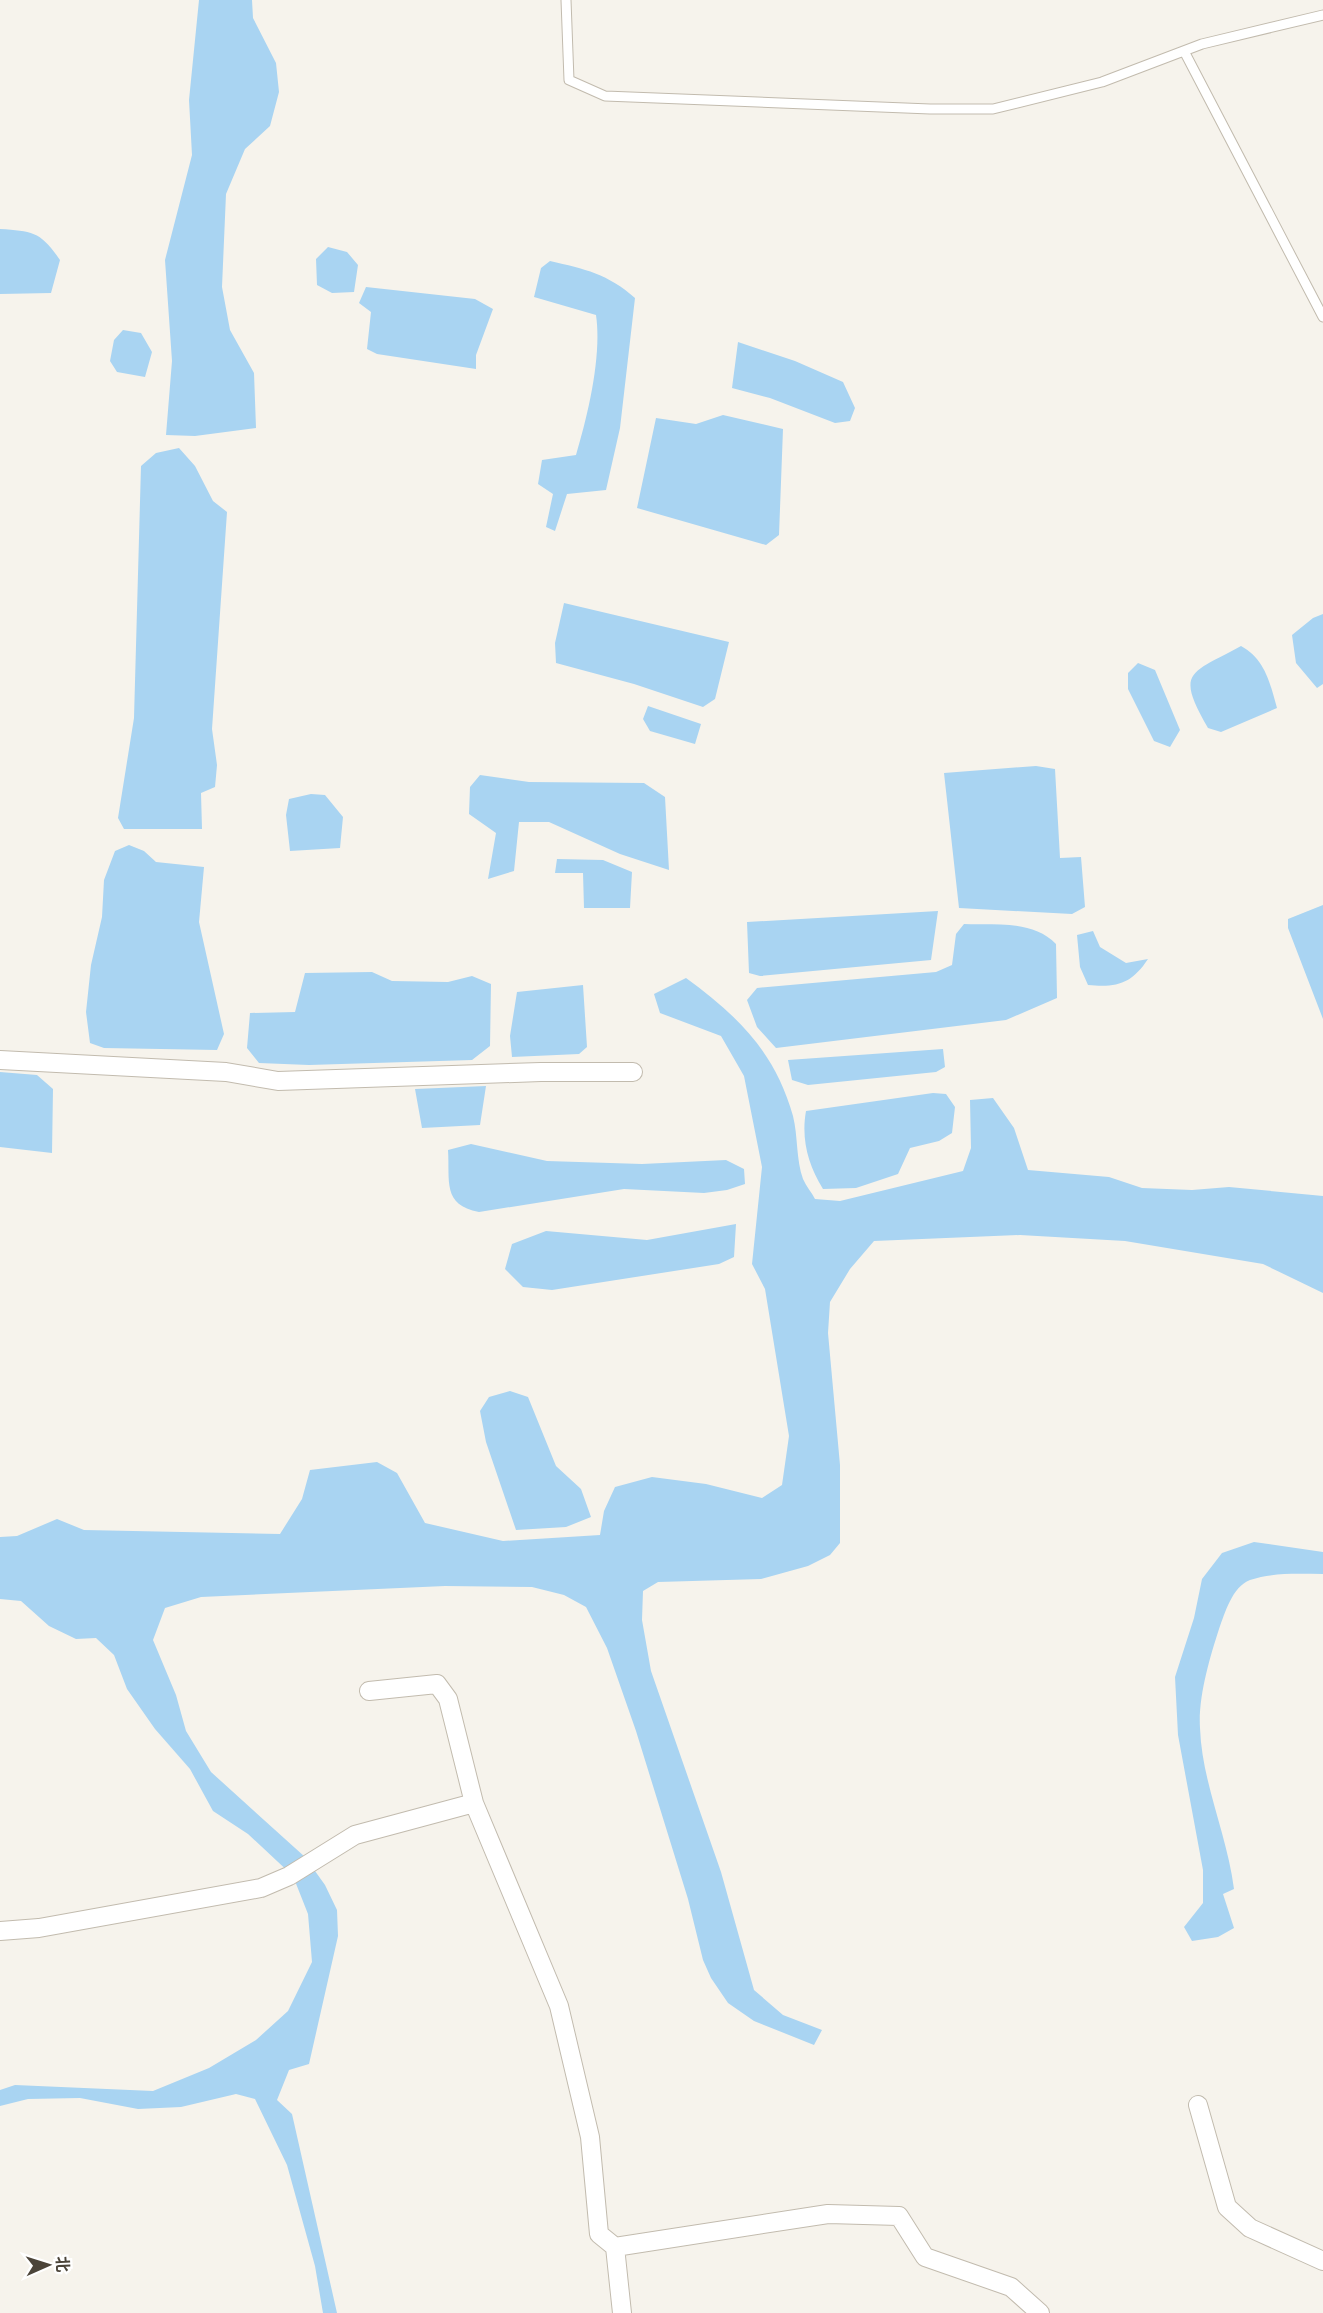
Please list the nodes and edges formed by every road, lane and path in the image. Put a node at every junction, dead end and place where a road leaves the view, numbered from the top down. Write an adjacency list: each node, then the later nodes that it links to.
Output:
1 (566, 0): 3 (lane)
2 (1323, 15): 3 (lane)
3 (1184, 51): 4 (lane)
4 (1323, 317)
5 (0, 1060): 6 (street)
6 (633, 1072)
7 (369, 1691): 8 (street)
8 (474, 1803): 9 (street); 11 (street)
9 (0, 1931)
10 (1198, 2106): 12 (street)
11 (615, 2247): 13 (street); 14 (street)
12 (1323, 2261)
13 (622, 2313)
14 (1040, 2313)

